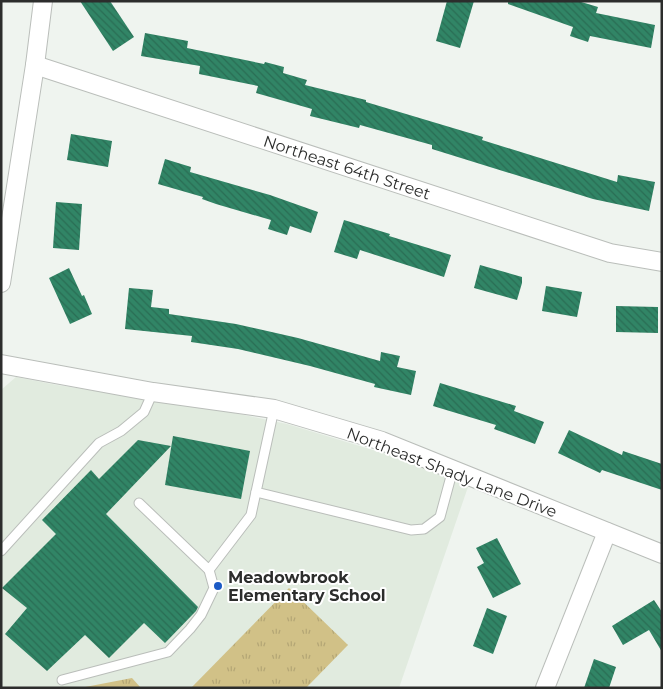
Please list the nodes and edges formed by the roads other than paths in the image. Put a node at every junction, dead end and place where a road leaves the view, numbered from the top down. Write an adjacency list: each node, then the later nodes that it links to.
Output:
1 (43, 1): 2 (street)
2 (35, 65): 3 (street, Northeast 64th Street); 4 (street)
3 (662, 262)
4 (1, 283)
5 (1, 364): 6 (street, Northeast Shady Lane Drive)
6 (153, 392): 7 (street, Northeast Shady Lane Drive); 12 (lane)
7 (274, 409): 8 (street, Northeast Shady Lane Drive); 9 (lane)
8 (453, 469): 9 (lane); 11 (street, Northeast Shady Lane Drive)
9 (256, 492): 14 (lane)
10 (139, 503): 14 (lane)
11 (607, 532): 13 (street, Northeast Shady Lane Drive); 16 (street)
12 (1, 551)
13 (662, 554)
14 (209, 570): 15 (lane)
15 (62, 680)
16 (545, 688)

